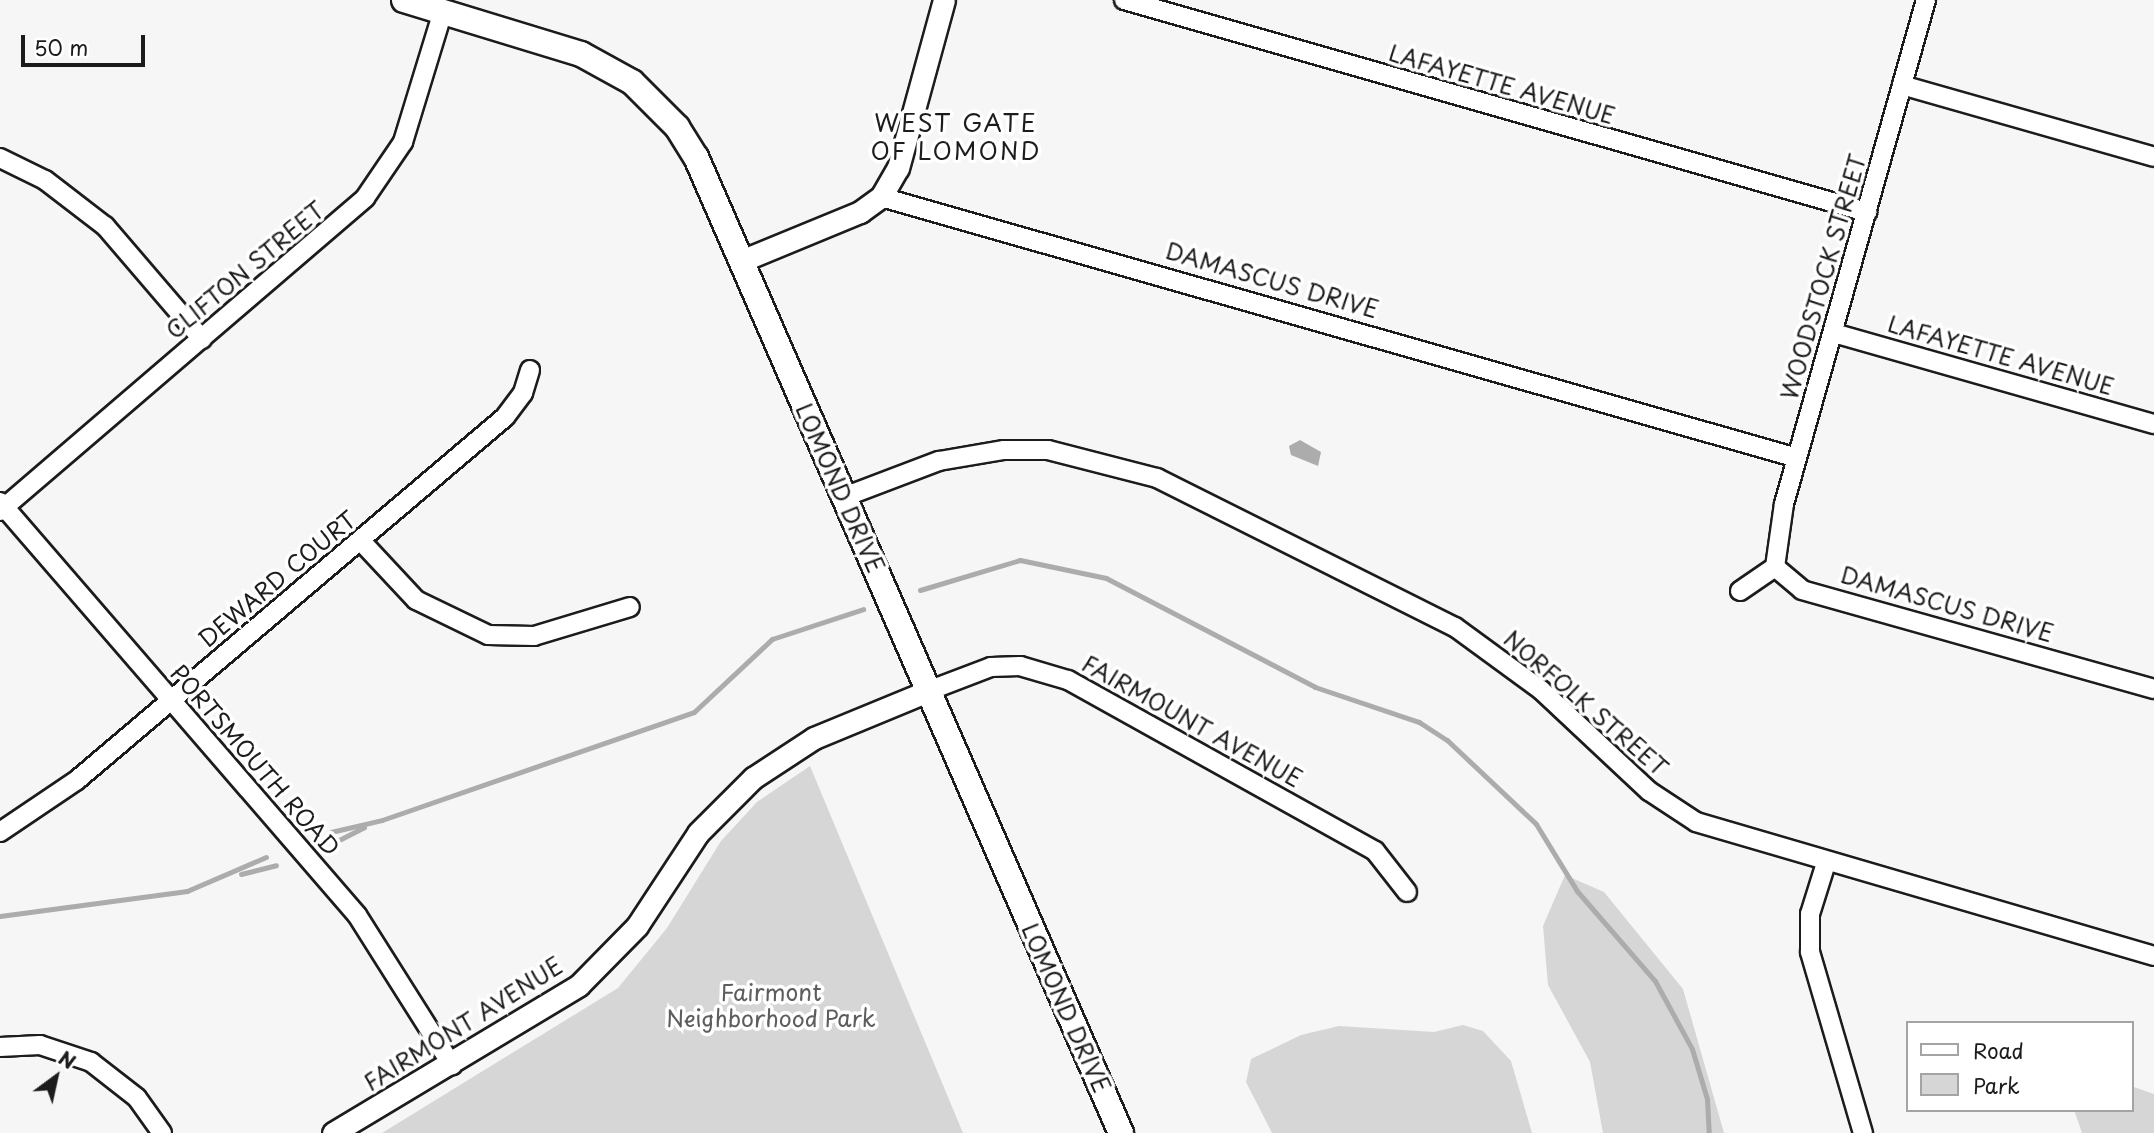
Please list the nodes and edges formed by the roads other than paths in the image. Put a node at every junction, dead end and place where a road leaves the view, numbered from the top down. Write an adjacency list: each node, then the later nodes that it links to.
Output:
1 (404, 0): 5 (main road, LOMOND DRIVE)
2 (944, 0): 9 (street)
3 (1124, 0): 10 (street, LAFAYETTE AVENUE)
4 (1926, 0): 6 (street, WOODSTOCK STREET)
5 (443, 11): 11 (main road, LOMOND DRIVE); 13 (street, CLIFTON STREET)
6 (1902, 85): 8 (street); 10 (street, WOODSTOCK STREET)
7 (0, 158): 13 (street)
8 (2154, 158)
9 (881, 197): 11 (street); 16 (street, DAMASCUS DRIVE)
10 (1867, 212): 12 (street, WOODSTOCK STREET)
11 (741, 261): 17 (main road, LOMOND DRIVE)
12 (1834, 333): 15 (street, LAFAYETTE AVENUE); 16 (street, WOODSTOCK STREET)
13 (202, 339): 18 (street, CLIFTON STREET)
14 (530, 370): 19 (street, DEWARD COURT)
15 (2154, 424)
16 (1797, 458): 20 (street, WOODSTOCK STREET)
17 (844, 497): 24 (main road, LOMOND DRIVE); 27 (street, NORFOLK STREET)
18 (1, 507): 25 (street, PORTSMOUTH ROAD)
19 (360, 540): 22 (street); 25 (street, DEWARD COURT)
20 (1775, 567): 21 (street); 23 (street, DAMASCUS DRIVE)
21 (1740, 591)
22 (630, 607)
23 (2154, 689)
24 (928, 691): 28 (street, FAIRMOUNT AVENUE); 31 (street, FAIRMONT AVENUE); 34 (main road, LOMOND DRIVE)
25 (171, 701): 26 (street, DEWARD COURT); 31 (street, PORTSMOUTH ROAD)
26 (0, 832)
27 (1826, 863): 29 (street, NORFOLK STREET); 35 (street)
28 (1407, 892)
29 (2154, 957)
30 (0, 1047): 32 (street)
31 (452, 1065): 33 (street, FAIRMONT AVENUE)
32 (162, 1133)
33 (333, 1133)
34 (1121, 1133)
35 (1863, 1133)

